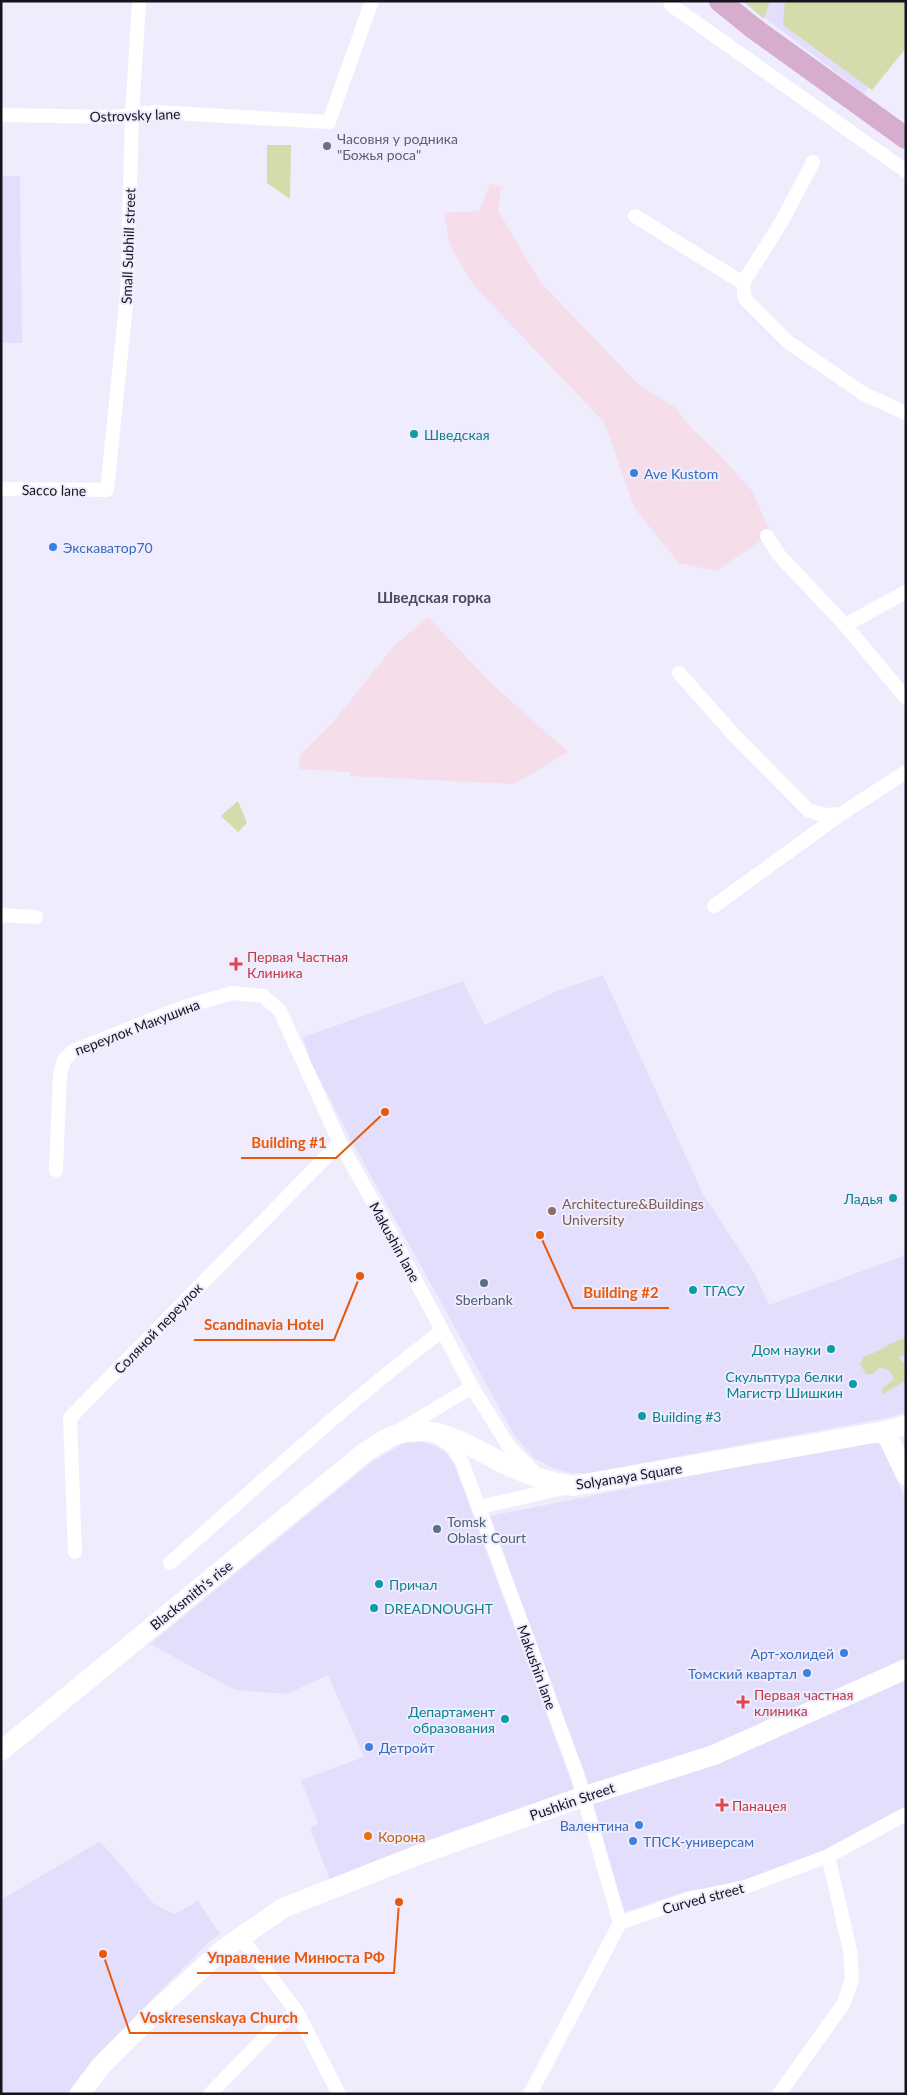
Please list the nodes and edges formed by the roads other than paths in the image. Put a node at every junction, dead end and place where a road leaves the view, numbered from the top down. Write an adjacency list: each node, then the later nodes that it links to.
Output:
1 (139, 1): 9 (street, Small Subhill street)
2 (372, 1): 9 (street, Ostrovsky lane)
3 (670, 1): 12 (street)
4 (702, 1): 7 (main road)
5 (720, 1): 7 (main road)
6 (730, 1): 7 (main road)
7 (752, 27): 10 (main road)
8 (1, 115): 9 (street, Ostrovsky lane)
9 (132, 115): 17 (street, Small Subhill street)
10 (906, 138)
11 (813, 162): 14 (street)
12 (906, 171)
13 (635, 216): 14 (street)
14 (743, 283): 15 (street)
15 (906, 413)
16 (1, 489): 17 (street, Sacco lane)
17 (107, 490)
18 (768, 536): 20 (street)
19 (906, 592): 20 (street)
20 (845, 625): 22 (street)
21 (679, 673): 24 (street)
22 (906, 698)
23 (906, 772): 24 (street)
24 (841, 814): 25 (street)
25 (714, 906)
26 (1, 915): 27 (street)
27 (36, 917)
28 (340, 1143): 29 (street, Makushin lane); 30 (street, Makushin lane); 40 (street, Соляной переулок)
29 (56, 1170)
30 (442, 1331): 31 (street, Makushin lane); 41 (street)
31 (472, 1386): 35 (street); 37 (street, Makushin lane)
32 (906, 1425): 34 (main road)
33 (423, 1431): 35 (main road, Solyanaya Square); 37 (main road, Solyanaya Square); 39 (street, Makushin lane)
34 (885, 1431): 36 (main road); 38 (main road, Solyanaya Square)
35 (382, 1441): 43 (main road, Blacksmith's rise)
36 (906, 1475)
37 (542, 1480): 38 (main road, Solyanaya Square)
38 (574, 1486): 39 (street)
39 (479, 1508): 44 (street, Makushin lane)
40 (75, 1552)
41 (170, 1563)
42 (906, 1669): 44 (main road, Pushkin Street)
43 (1, 1751)
44 (582, 1797): 47 (street, Makushin lane); 48 (main road, Pushkin Street)
45 (906, 1814): 46 (street, Curved street)
46 (828, 1856): 47 (street, Curved street); 54 (street)
47 (620, 1923): 53 (street)
48 (240, 1936): 49 (street); 50 (main road, Pushkin Street)
49 (297, 2012): 51 (street); 52 (street)
50 (80, 2094)
51 (210, 2094)
52 (339, 2094)
53 (530, 2094)
54 (779, 2094)

